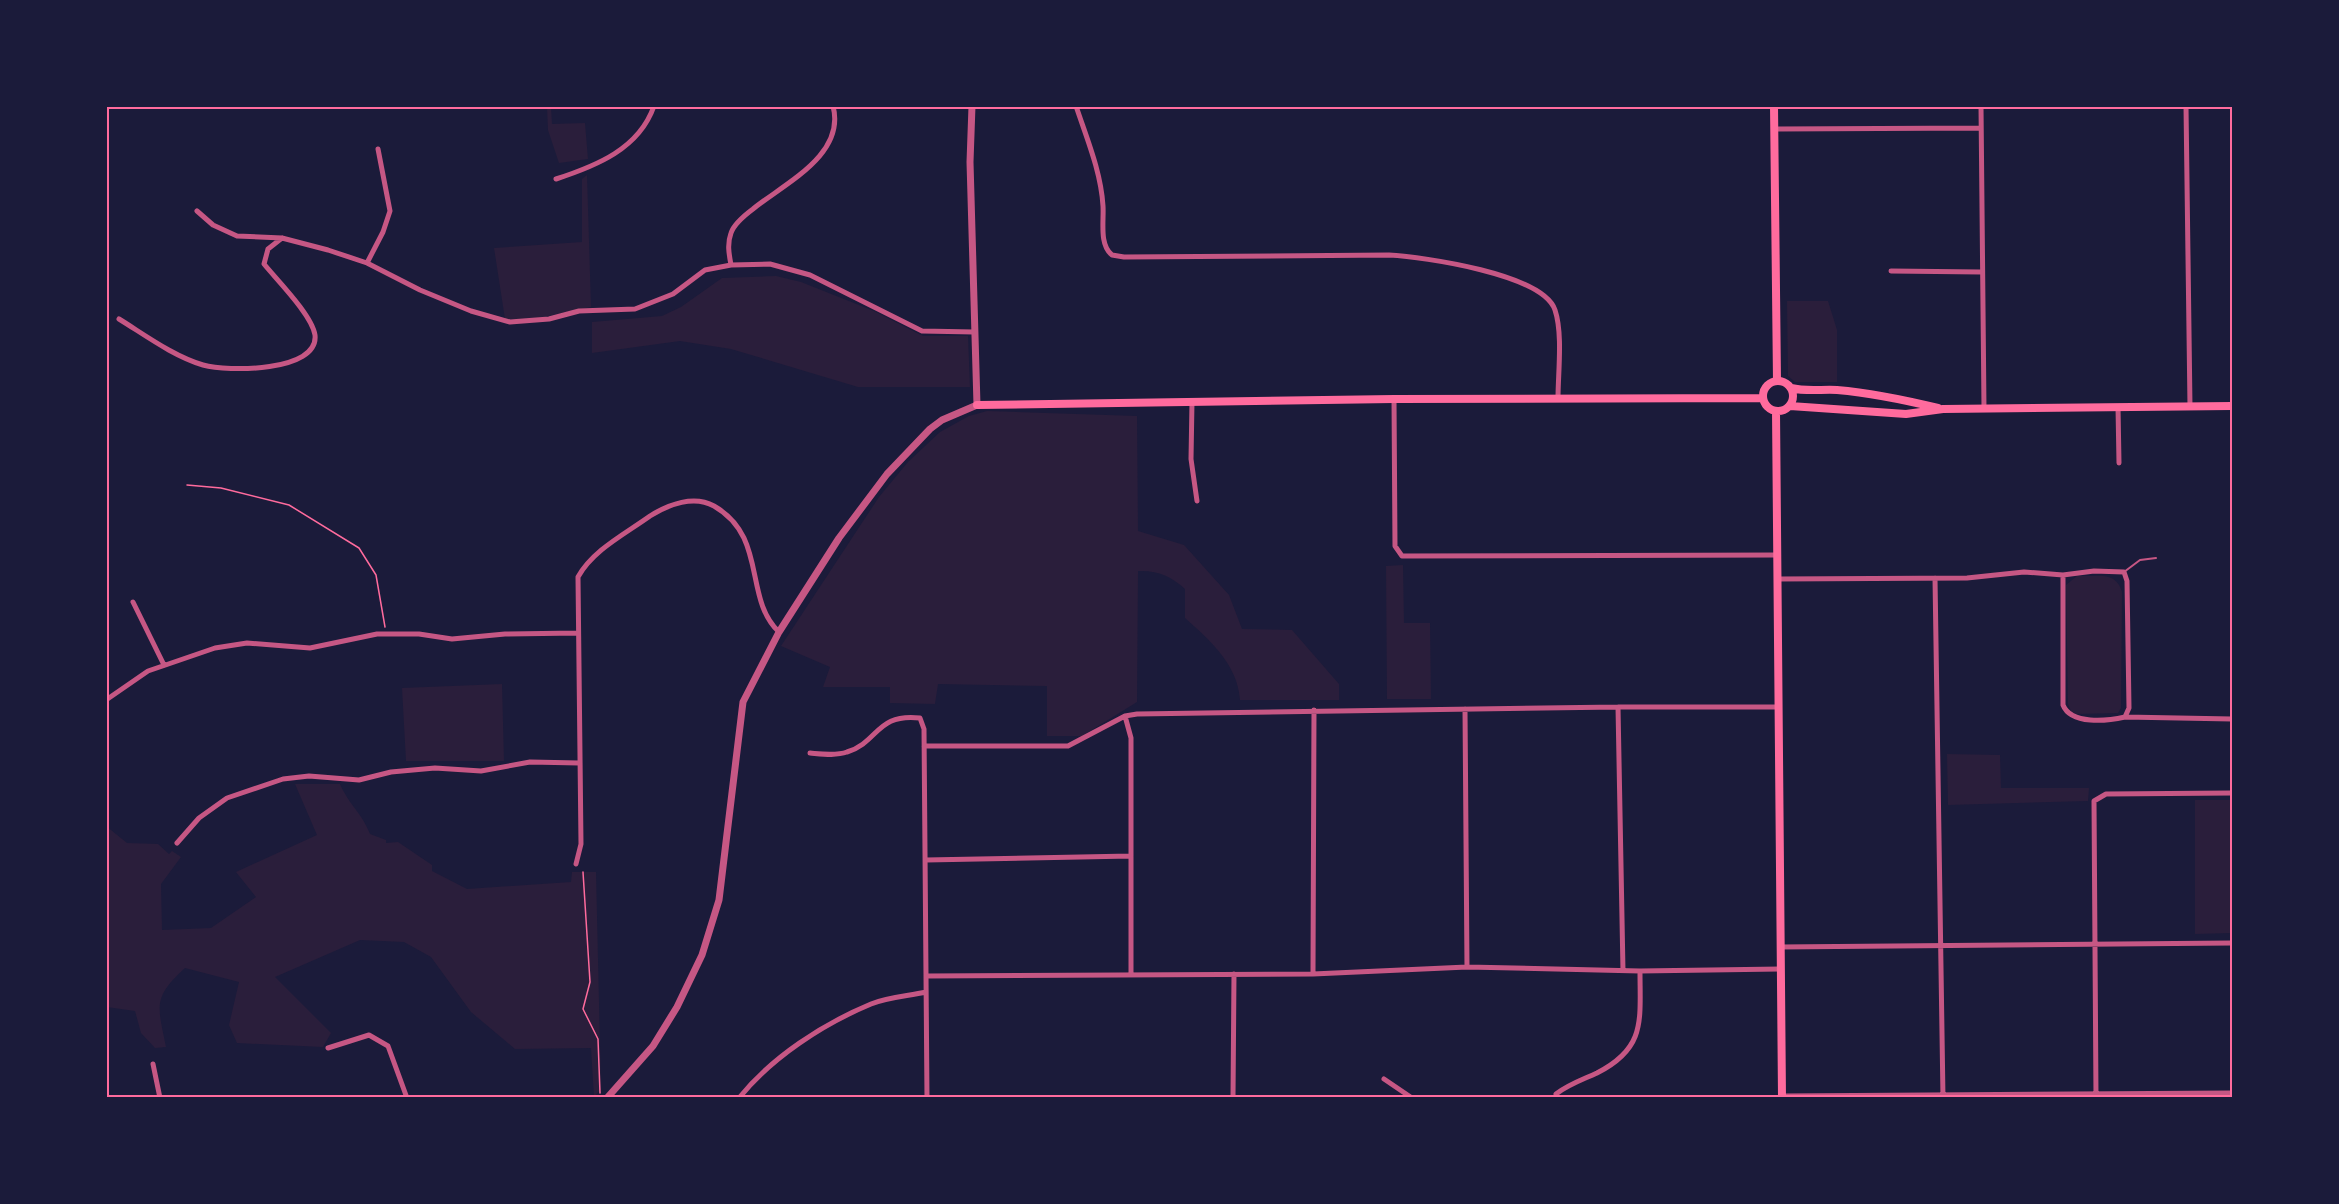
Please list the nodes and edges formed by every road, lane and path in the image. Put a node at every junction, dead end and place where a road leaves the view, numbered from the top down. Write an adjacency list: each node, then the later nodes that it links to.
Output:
1 (654, 106): 11 (street)
2 (832, 106): 15 (street)
3 (972, 106): 19 (street)
4 (1077, 106): 22 (street)
5 (1774, 106): 9 (main road)
6 (1981, 106): 8 (street)
7 (2186, 106): 30 (street)
8 (1981, 128): 9 (street); 17 (street)
9 (1774, 129): 20 (main road)
10 (378, 149): 14 (street)
11 (556, 179)
12 (197, 212): 13 (street)
13 (282, 238): 14 (street); 18 (street)
14 (367, 263): 15 (street)
15 (732, 265): 19 (street)
16 (1891, 271): 17 (street)
17 (1981, 272): 31 (street)
18 (119, 319)
19 (974, 332): 26 (street)
20 (1777, 381): 21 (main road); 23 (main road)
21 (1791, 388): 27 (main road); 32 (main road)
22 (1558, 398): 23 (main road); 24 (main road)
23 (1763, 398): 33 (main road)
24 (1394, 399): 25 (main road); 37 (street)
25 (1192, 402): 26 (main road); 36 (street)
26 (977, 405): 44 (street)
27 (1790, 406): 32 (main road); 33 (main road)
28 (2232, 406): 30 (main road)
29 (2118, 407): 30 (main road); 31 (main road); 34 (street)
30 (2190, 407)
31 (1984, 408): 32 (main road)
32 (1943, 409)
33 (1776, 411): 37 (main road)
34 (2119, 464)
35 (187, 485): 46 (path)
36 (1197, 501)
37 (1777, 555): 42 (main road)
38 (2156, 558): 39 (lane)
39 (2124, 572): 40 (street); 54 (street)
40 (2063, 575): 41 (street); 54 (street)
41 (1935, 578): 42 (street); 66 (street)
42 (1778, 579): 50 (main road)
43 (133, 602): 47 (street)
44 (779, 632): 45 (street); 88 (street)
45 (577, 633): 46 (street); 58 (street)
46 (386, 634): 47 (street)
47 (164, 665): 48 (street)
48 (106, 700)
49 (1618, 706): 50 (street); 51 (street); 71 (street)
50 (1778, 707): 68 (main road)
51 (1465, 708): 52 (street); 69 (street)
52 (1314, 710): 53 (street); 74 (street)
53 (1125, 716): 56 (street); 61 (street)
54 (2125, 717): 55 (street)
55 (2232, 719)
56 (924, 746): 57 (street); 62 (street)
57 (810, 753)
58 (579, 764): 60 (street); 63 (street)
59 (2232, 793): 67 (street)
60 (177, 843)
61 (1131, 856): 62 (street); 75 (street)
62 (926, 861): 76 (street)
63 (576, 864)
64 (583, 872): 88 (path)
65 (2232, 943): 67 (street)
66 (1942, 944): 67 (street); 68 (street); 83 (street)
67 (2094, 945): 84 (street)
68 (1780, 947): 70 (main road)
69 (1467, 967): 71 (street); 74 (street)
70 (1780, 969): 72 (street); 85 (main road)
71 (1623, 971): 72 (street)
72 (1640, 972): 82 (street)
73 (1234, 974): 74 (street); 75 (street); 91 (street)
74 (1313, 974)
75 (1131, 975): 76 (street)
76 (927, 976): 77 (street)
77 (926, 992): 89 (street); 90 (street)
78 (328, 1048): 87 (street)
79 (153, 1064): 86 (street)
80 (1384, 1079): 92 (street)
81 (2232, 1093): 84 (street)
82 (1556, 1094)
83 (1943, 1096): 84 (street); 85 (street)
84 (2096, 1096)
85 (1782, 1097)
86 (160, 1098)
87 (407, 1098)
88 (606, 1098)
89 (739, 1098)
90 (927, 1098)
91 (1233, 1098)
92 (1412, 1098)

